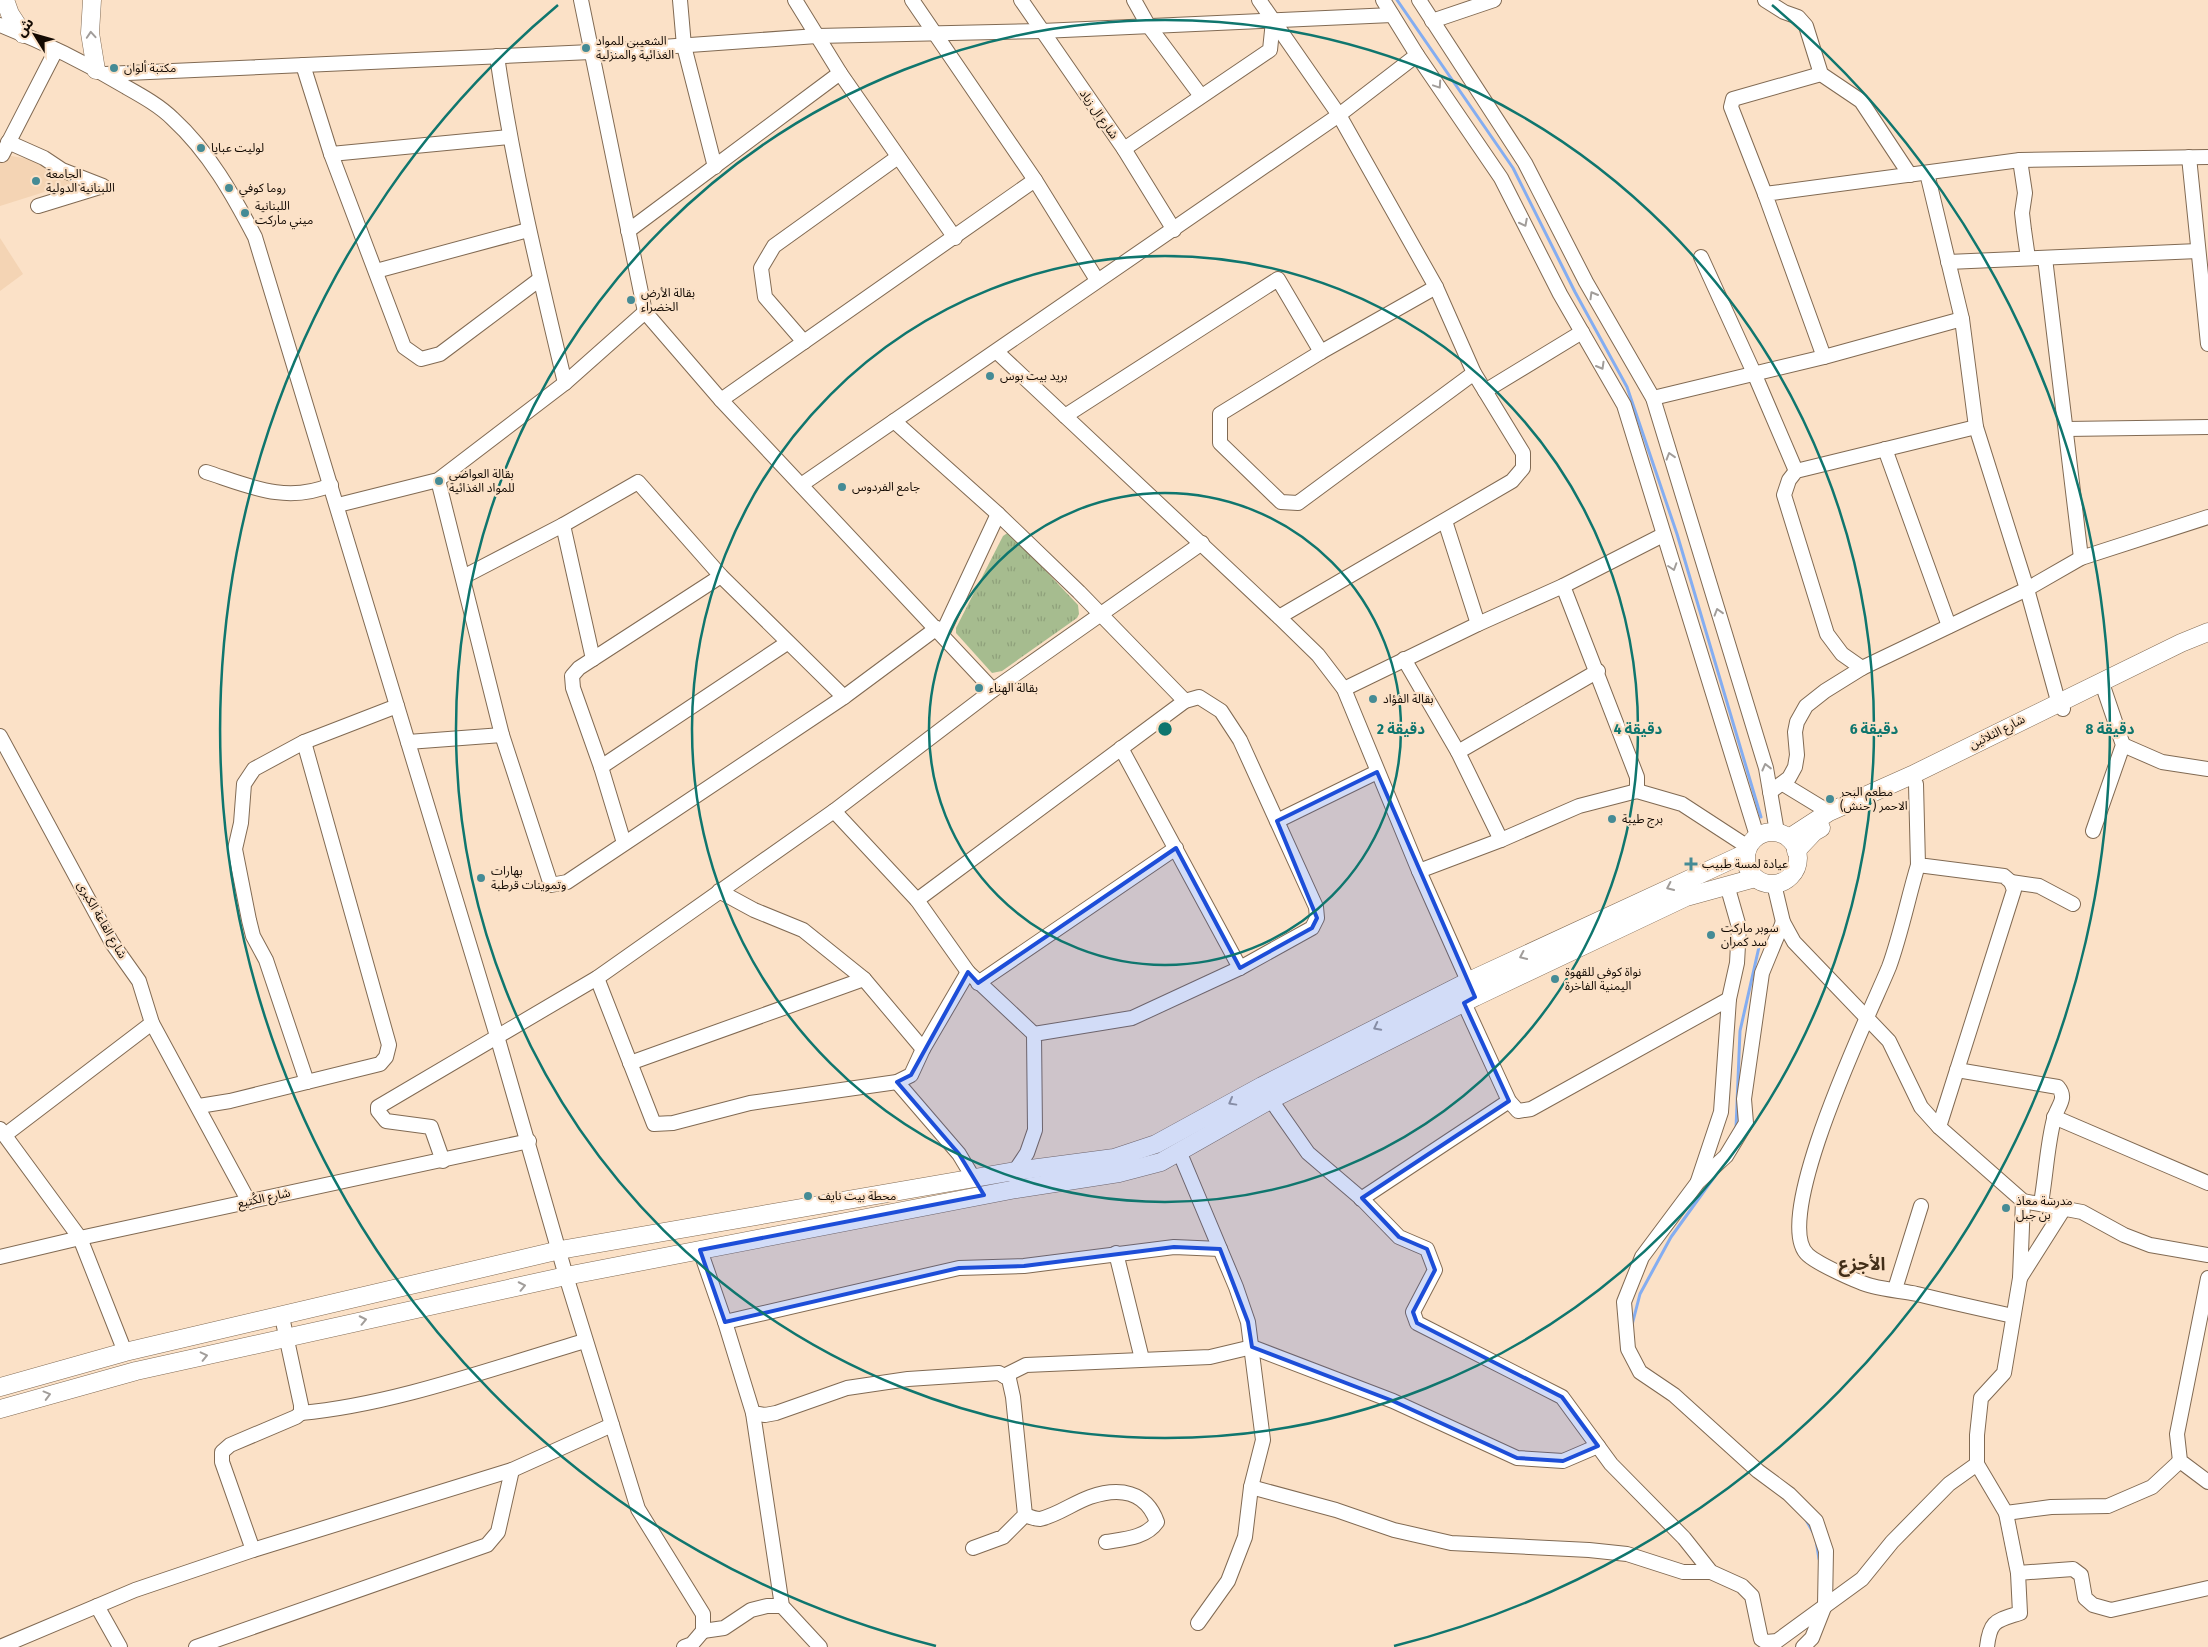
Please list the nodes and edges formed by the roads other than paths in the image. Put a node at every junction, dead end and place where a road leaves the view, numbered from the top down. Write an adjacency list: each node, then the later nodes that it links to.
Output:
1 (5, 0): 21 (main road)
2 (92, 0): 29 (main road, one-way to 2)
3 (581, 0): 25 (street)
4 (680, 0): 23 (street)
5 (795, 0): 22 (street)
6 (912, 0): 20 (street)
7 (1020, 0): 19 (street, شارع ال زياد)
8 (1134, 0): 18 (street)
9 (1259, 0): 15 (street)
10 (1383, 0): 14 (street)
11 (1419, 0): 16 (street)
12 (1494, 0): 16 (street)
13 (1765, 0): 31 (street)
14 (1392, 15): 15 (street); 26 (street)
15 (1273, 21): 18 (street); 32 (street); 33 (street)
16 (1432, 21): 72 (street, one-way to 16)
17 (0, 25): 21 (street)
18 (1148, 25): 19 (street); 32 (street)
19 (1042, 31): 20 (street); 35 (street, شارع ال زياد)
20 (932, 32): 22 (street); 44 (street)
21 (23, 34): 24 (street)
22 (817, 36): 23 (street); 30 (street)
23 (684, 46): 25 (street); 41 (street)
24 (56, 50): 29 (street); 46 (street)
25 (591, 52): 27 (street); 49 (street)
26 (1417, 55): 33 (street); 62 (street, one-way to 62)
27 (497, 56): 28 (street); 34 (street)
28 (303, 65): 29 (street); 36 (street)
29 (101, 72): 83 (street)
30 (840, 73): 37 (street); 41 (street)
31 (1821, 74): 43 (street); 45 (street)
32 (1201, 96): 35 (street)
33 (1339, 115): 48 (street); 59 (street)
34 (509, 137): 36 (street); 47 (street)
35 (1124, 149): 48 (street, شارع ال زياد)
36 (331, 154): 56 (street)
37 (898, 157): 50 (street); 63 (street)
38 (2189, 157): 39 (street); 40 (street); 51 (street)
39 (2208, 157)
40 (2020, 160): 42 (street); 53 (street)
41 (715, 167): 49 (street)
42 (1926, 173): 43 (street); 55 (street)
43 (1910, 175): 45 (street)
44 (1035, 180): 50 (street); 58 (street)
45 (1765, 194): 67 (street)
46 (38, 206)
47 (528, 230): 56 (street); 57 (street)
48 (1174, 230): 58 (street)
49 (628, 231): 60 (street)
50 (955, 238): 63 (street)
51 (2198, 251): 54 (street); 64 (street)
52 (1701, 257): 69 (street)
53 (2028, 258): 54 (street); 55 (street)
54 (2045, 258): 78 (street)
55 (1948, 262): 61 (street)
56 (376, 271): 57 (street)
57 (540, 279): 70 (street)
58 (1097, 280): 65 (street)
59 (1436, 287): 66 (street); 68 (street)
60 (645, 312): 70 (street); 73 (street)
61 (1962, 320): 67 (street); 76 (street)
62 (1582, 332): 71 (street); 90 (street, one-way to 90)
63 (804, 342): 73 (street)
64 (2208, 344)
65 (997, 352): 74 (street); 75 (street)
66 (1321, 352): 68 (street); 74 (street)
67 (1824, 356): 69 (street)
68 (1474, 373): 71 (street)
69 (1754, 373): 72 (street); 80 (street)
70 (565, 383): 82 (street)
71 (1485, 391): 88 (street)
72 (1652, 398): 129 (street, one-way to 72)
73 (721, 400): 84 (street)
74 (1065, 416): 91 (street)
75 (894, 422): 84 (street); 86 (street)
76 (1976, 427): 79 (street); 96 (street)
77 (2208, 427): 78 (street)
78 (2066, 429): 92 (street)
79 (1885, 449): 80 (street); 100 (street)
80 (1796, 471): 107 (street)
81 (206, 472): 83 (street)
82 (438, 480): 85 (street); 94 (street)
83 (331, 485): 85 (street)
84 (801, 485): 101 (street)
85 (338, 505): 115 (street)
86 (998, 514): 97 (street); 101 (street)
87 (2208, 517): 92 (street)
88 (1445, 521): 98 (street); 99 (street)
89 (564, 525): 93 (street); 94 (street); 105 (street)
90 (1663, 535): 95 (street); 137 (street, one-way to 137)
91 (1202, 544): 97 (street); 98 (street)
92 (2081, 558): 96 (street)
93 (721, 576): 104 (street); 105 (street)
94 (462, 578): 116 (street)
95 (1563, 586): 99 (street); 108 (street)
96 (2027, 589): 100 (street); 114 (street)
97 (1100, 614): 111 (street); 113 (street)
98 (1279, 617): 109 (street)
99 (1478, 624): 106 (street)
100 (1949, 626): 107 (street)
101 (939, 631): 111 (street); 112 (street)
102 (2208, 632): 114 (main road, شارع الثلاثين)
103 (2208, 641): 110 (main road, شارع الثلاثين)
104 (787, 643): 112 (street); 123 (street)
105 (593, 659): 123 (street)
106 (1404, 659): 109 (street); 122 (street)
107 (1862, 668): 126 (street)
108 (1598, 671): 122 (street); 128 (street)
109 (1344, 689): 125 (street)
110 (2104, 689): 114 (main road, شارع الثلاثين); 120 (street)
111 (993, 690): 130 (street)
112 (844, 697): 136 (street)
113 (1185, 701): 121 (street); 132 (street)
114 (2060, 705): 127 (main road, شارع الثلاثين); 131 (main road, شارع الثلاثين)
115 (397, 706): 118 (street); 119 (street)
116 (502, 735): 119 (street); 136 (street)
117 (0, 736): 158 (street, شارع القاعة الكبرى)
118 (304, 742): 164 (street); 164 (street)
119 (408, 742): 160 (street)
120 (2123, 746): 124 (street); 133 (street)
121 (1121, 748): 138 (street); 146 (street)
122 (1458, 752): 134 (street)
123 (601, 767): 136 (street)
124 (2208, 769)
125 (1377, 772): 132 (street); 140 (street)
126 (1783, 784): 129 (street); 131 (street)
127 (1916, 784): 135 (main road, شارع الثلاثين); 139 (street)
128 (1637, 791): 134 (street); 137 (street)
129 (1770, 792): 135 (street)
130 (834, 811): 145 (street); 146 (street)
131 (1829, 812): 135 (main road, شارع الثلاثين)
132 (1276, 821): 149 (street)
133 (2093, 832)
134 (1501, 840): 140 (street)
135 (1787, 841): 137 (main road); 143 (main road)
136 (624, 843)
137 (1751, 845): 141 (main road); 153 (main road, one-way to 153)
138 (1176, 848): 149 (street); 154 (street)
139 (1918, 865): 142 (street); 157 (street)
140 (1419, 871): 153 (street)
141 (1755, 878): 143 (main road); 144 (main road)
142 (2011, 882): 147 (street); 163 (street)
143 (1774, 884): 148 (street)
144 (1726, 885): 155 (street); 156 (main road)
145 (718, 890): 151 (street); 152 (street)
146 (917, 900): 150 (street)
147 (2073, 904)
148 (1783, 922): 157 (street); 177 (street)
149 (1240, 968): 159 (street)
150 (968, 972): 154 (street); 161 (street)
151 (597, 978): 160 (street); 162 (street)
152 (864, 979): 161 (street); 162 (street)
153 (1469, 981): 156 (street); 166 (main road, one-way to 166)
154 (978, 982): 159 (street)
155 (1729, 999): 167 (street); 177 (street)
156 (1470, 1000): 166 (main road); 167 (street)
157 (1868, 1018): 170 (street); 196 (street)
158 (152, 1023): 168 (street, شارع القاعة الكبرى); 171 (street)
159 (1034, 1034): 175 (street)
160 (497, 1036): 172 (street); 174 (street)
161 (922, 1049): 165 (street)
162 (630, 1063): 165 (street)
163 (1957, 1070): 169 (street); 170 (street)
164 (307, 1082): 168 (street)
165 (897, 1082): 176 (street)
166 (1266, 1093): 173 (main road); 175 (main road, one-way to 175); 180 (street)
167 (1509, 1101): 180 (street)
168 (199, 1106): 182 (street, شارع القاعة الكبرى)
169 (2054, 1117): 178 (street); 183 (street)
170 (1939, 1127): 181 (street)
171 (2, 1132): 186 (street)
172 (529, 1141): 174 (street, شارع الكُتيع); 188 (street)
173 (1179, 1151): 179 (main road); 187 (street)
174 (443, 1161): 182 (street, شارع الكُتيع)
175 (1015, 1171): 176 (main road); 179 (street)
176 (974, 1179): 188 (main road)
177 (1698, 1182): 225 (street)
178 (2208, 1183)
179 (1016, 1189): 189 (main road)
180 (1361, 1199): 211 (street)
181 (2023, 1201): 183 (street); 194 (street)
182 (248, 1202): 186 (street, شارع الكُتيع)
183 (2041, 1203): 185 (street)
184 (1921, 1206): 196 (street)
185 (2065, 1207): 191 (street); 194 (street)
186 (80, 1238): 192 (street, شارع الكُتيع); 203 (street)
187 (1220, 1249): 190 (street); 202 (street)
188 (560, 1250): 193 (street); 198 (main road)
189 (700, 1250): 193 (main road); 199 (street)
190 (1116, 1253): 199 (street); 204 (street)
191 (2208, 1255)
192 (0, 1258)
193 (566, 1276): 200 (main road, one-way to 193); 201 (street)
194 (2020, 1278): 197 (street)
195 (2208, 1278): 212 (street)
196 (1895, 1289): 197 (street)
197 (2013, 1316): 213 (street)
198 (282, 1317): 200 (street); 203 (main road)
199 (725, 1322): 209 (street)
200 (286, 1338): 207 (main road, one-way to 200); 208 (street)
201 (585, 1341): 208 (street); 210 (street)
202 (1252, 1347): 204 (street); 211 (street); 216 (street)
203 (124, 1352): 206 (main road)
204 (1142, 1359): 205 (street)
205 (1004, 1376): 209 (street); 218 (street)
206 (0, 1387)
207 (0, 1408)
208 (300, 1413): 221 (street)
209 (753, 1413): 227 (street)
210 (612, 1425): 214 (street); 229 (street)
211 (1598, 1446): 222 (street)
212 (2180, 1461): 215 (street); 217 (street)
213 (1977, 1464): 217 (street); 225 (street)
214 (512, 1470): 221 (street); 233 (street)
215 (2208, 1482)
216 (1251, 1487): 222 (street); 228 (street)
217 (2006, 1513): 223 (street)
218 (1026, 1515): 219 (street); 220 (street)
219 (1106, 1542)
220 (973, 1548)
221 (253, 1550): 226 (street)
222 (1710, 1572): 225 (street)
223 (2018, 1573): 224 (street); 237 (street)
224 (2208, 1588)
225 (1825, 1605): 236 (street)
226 (97, 1606): 230 (street); 232 (street)
227 (782, 1606): 229 (street); 235 (street)
228 (1198, 1623)
229 (703, 1631): 234 (street)
230 (27, 1642): 231 (street)
231 (0, 1647)
232 (120, 1647)
233 (196, 1647)
234 (684, 1647)
235 (820, 1647)
236 (1803, 1647)
237 (1987, 1647)

